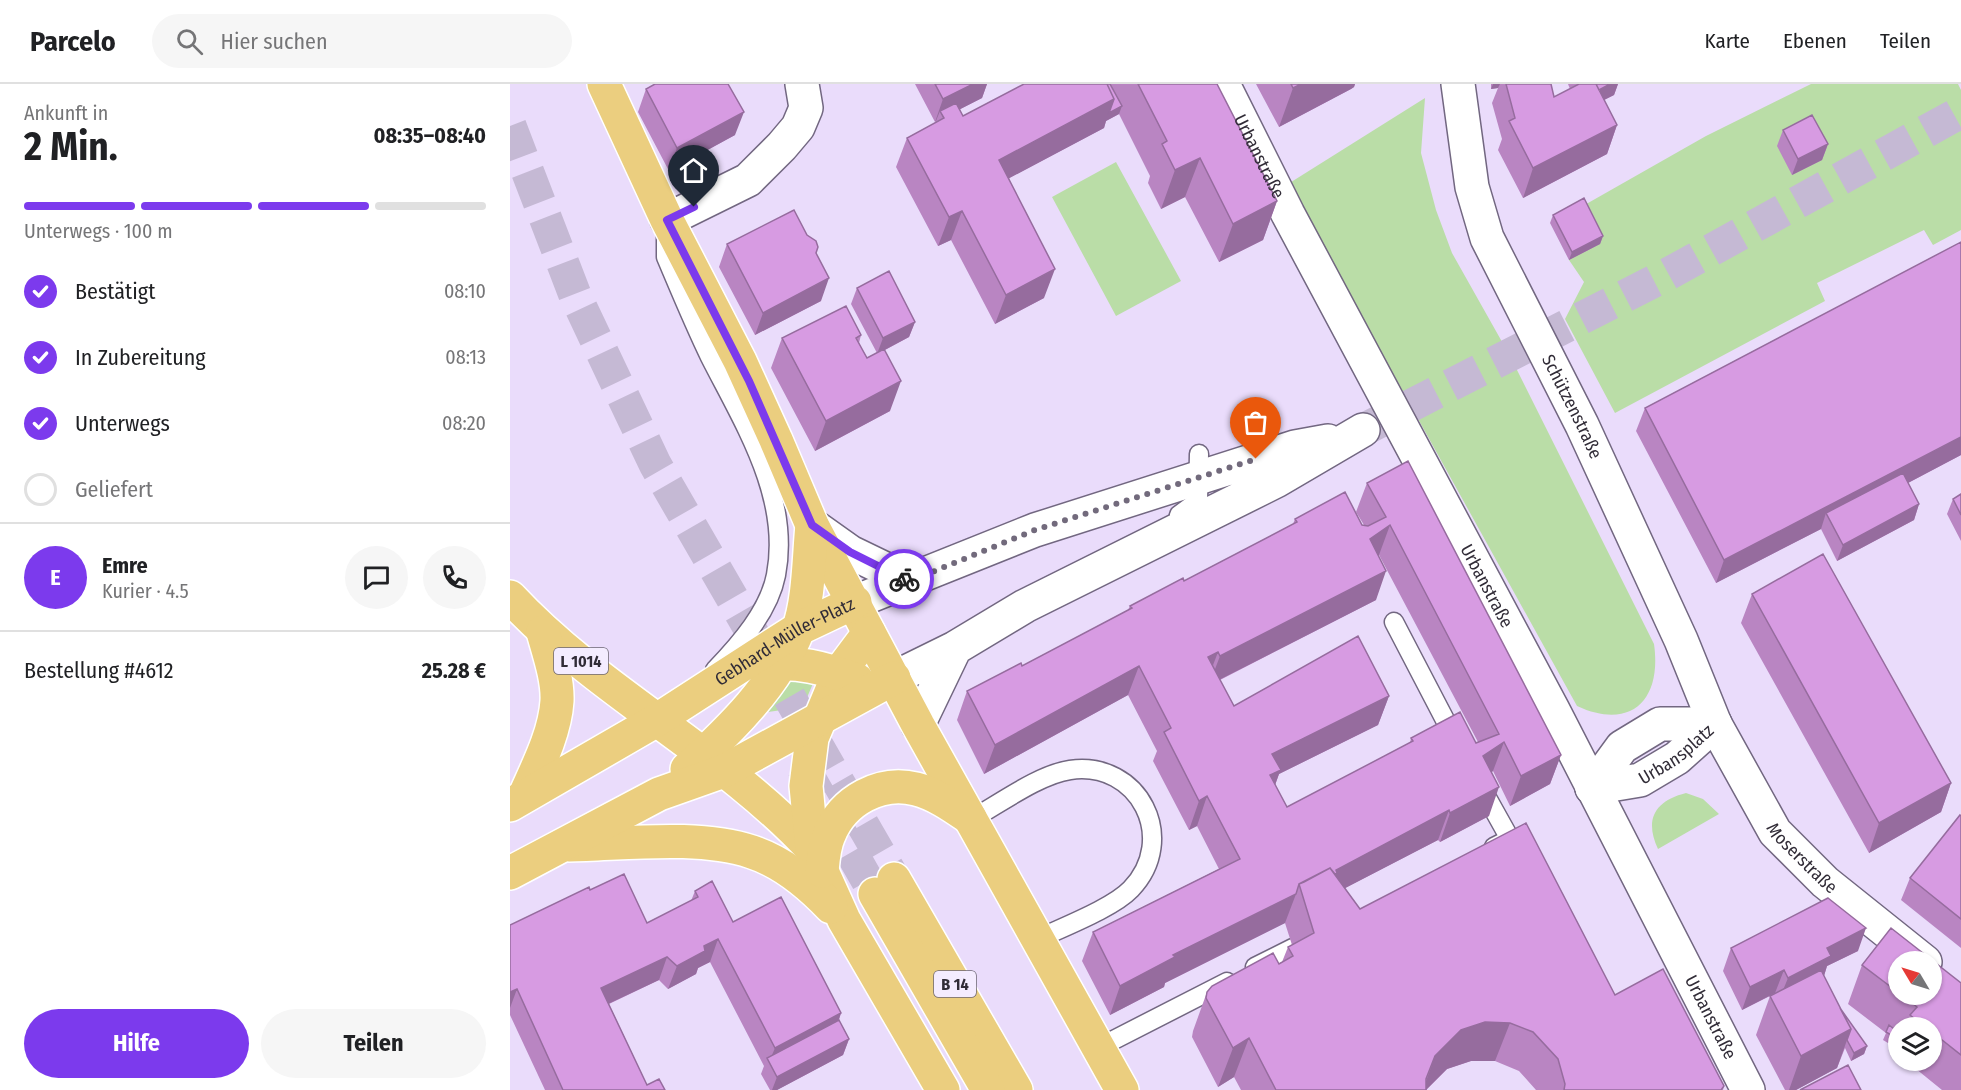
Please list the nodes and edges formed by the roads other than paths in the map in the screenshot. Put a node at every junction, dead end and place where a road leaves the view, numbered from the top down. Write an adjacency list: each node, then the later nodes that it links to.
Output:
1 (604, 84): 5 (main road)
2 (802, 84): 5 (street)
3 (1223, 84): 27 (street, Urbanstraße)
4 (1458, 84): 23 (street, Schützenstraße)
5 (667, 220): 7 (main road); 21 (lane)
6 (1199, 465): 8 (lane); 8 (street, Gebhard-Müller-Platz); 9 (street, Gebhard-Müller-Platz)
7 (812, 525): 9 (street); 11 (main road); 13 (main road)
8 (1122, 556): 16 (street, Gebhard-Müller-Platz)
9 (910, 581): 11 (street, Gebhard-Müller-Platz); 15 (street)
10 (510, 597): 14 (main road, L 1014)
11 (855, 602): 13 (main road, Gebhard-Müller-Platz); 15 (main road)
12 (1394, 622): 24 (lane)
13 (798, 629): 17 (main road); 18 (main road, Gebhard-Müller-Platz)
14 (543, 632): 21 (main road, L 1014); 28 (main road)
15 (868, 633): 19 (main road); 20 (main road)
16 (955, 648): 20 (street, Gebhard-Müller-Platz); 20 (street)
17 (780, 662): 18 (main road); 19 (main road); 25 (main road)
18 (730, 672): 21 (main road, Gebhard-Müller-Platz)
19 (839, 673): 20 (main road); 22 (main road)
20 (898, 697): 22 (main road, Gebhard-Müller-Platz); 29 (main road)
21 (665, 715): 25 (main road); 28 (main road, Gebhard-Müller-Platz)
22 (818, 720): 25 (main road, Gebhard-Müller-Platz); 32 (main road)
23 (1715, 724): 27 (street, Urbansplatz); 37 (street, Moserstraße)
24 (1467, 761)
25 (713, 763): 30 (main road, Gebhard-Müller-Platz); 32 (main road)
26 (1477, 780): 31 (lane)
27 (1592, 788): 43 (street, Urbanstraße)
28 (518, 800)
29 (972, 819): 32 (main road); 35 (main road); 35 (lane)
30 (561, 846): 33 (main road, Gebhard-Müller-Platz); 34 (main road)
31 (1479, 855)
32 (817, 862): 34 (main road)
33 (510, 873)
34 (844, 920): 39 (main road)
35 (1038, 939): 38 (main road)
36 (1293, 948): 38 (lane)
37 (1912, 951)
38 (1098, 1048): 42 (main road)
39 (943, 1090)
40 (988, 1090): 41 (main road, B 14)
41 (1016, 1090)
42 (1122, 1090)
43 (1748, 1090)

